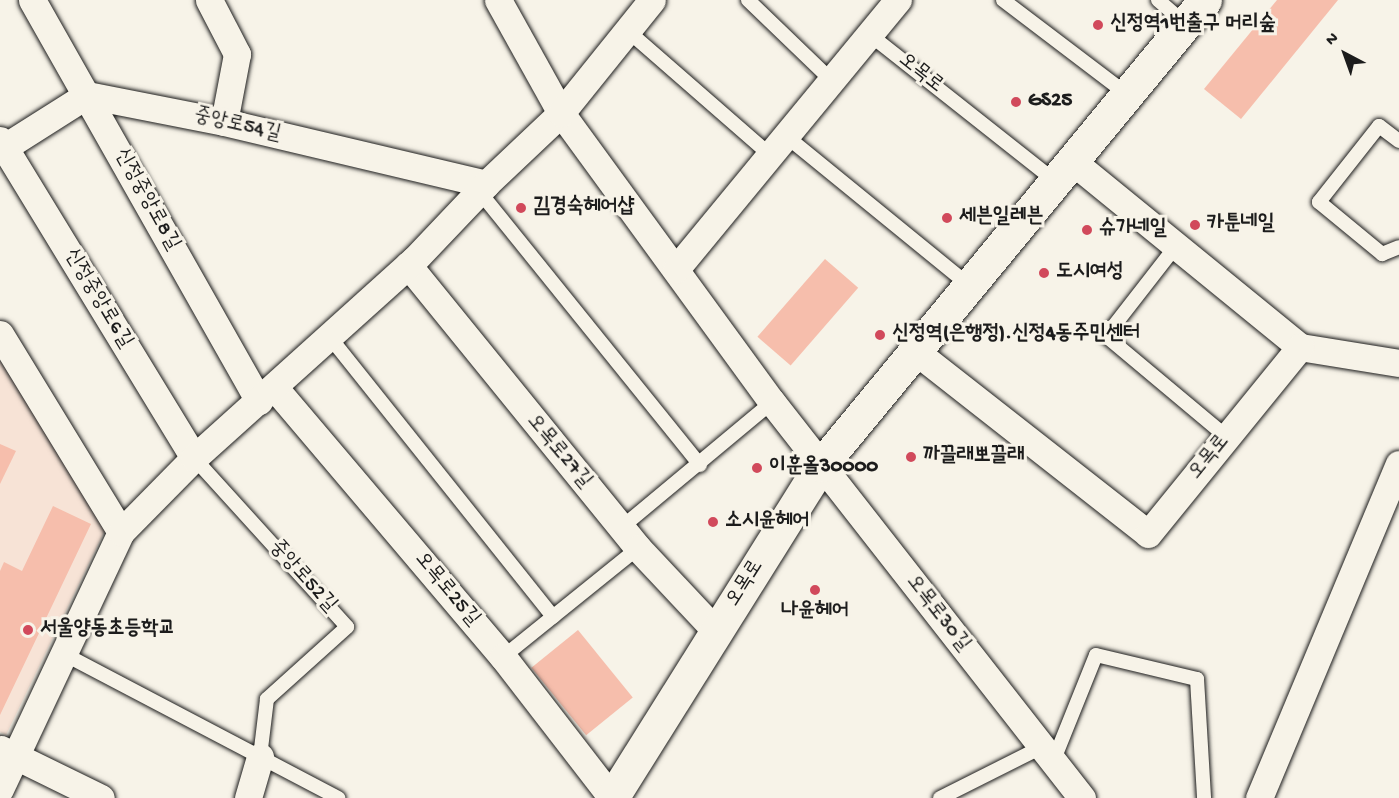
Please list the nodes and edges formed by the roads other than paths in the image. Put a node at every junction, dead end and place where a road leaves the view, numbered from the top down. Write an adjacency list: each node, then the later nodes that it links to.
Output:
1 (32, 0): 14 (street, 신정중앙로8길)
2 (208, 0): 16 (street)
3 (498, 0): 15 (street, 오목로30길)
4 (652, 0): 10 (street)
5 (748, 0): 12 (lane)
6 (898, 0): 11 (street)
7 (1003, 0): 13 (lane)
8 (1158, 0): 9 (lane, 오목로)
9 (1195, 12): 13 (main road, 오목로)
10 (628, 31): 15 (street); 18 (lane)
11 (869, 34): 12 (street); 20 (lane, 오목로)
12 (831, 80): 18 (street)
13 (1127, 94): 20 (main road, 오목로)
14 (87, 95): 16 (street, 중앙로54길); 19 (street); 32 (street, 신정중앙로8길)
15 (561, 113): 21 (street); 25 (street, 오목로30길)
16 (224, 122): 21 (street, 중앙로54길)
17 (1399, 141): 23 (lane)
18 (778, 145): 25 (street); 26 (lane)
19 (1, 146): 35 (street, 신정중앙로6길)
20 (1063, 171): 22 (street); 26 (main road, 오목로)
21 (483, 187): 24 (street); 37 (lane)
22 (1176, 246): 29 (street); 34 (lane)
23 (1399, 247)
24 (408, 265): 28 (street); 40 (street, 오목로27길)
25 (676, 270): 33 (street, 오목로30길)
26 (969, 286): 30 (main road, 오목로)
27 (0, 334): 39 (street)
28 (329, 336): 32 (street); 41 (lane)
29 (1300, 347): 31 (street); 34 (street, 오목로)
30 (915, 351): 34 (street, 오목로); 38 (main road, 오목로)
31 (1399, 363)
32 (267, 394): 35 (street); 44 (street, 오목로25길)
33 (772, 402): 37 (lane); 38 (street, 오목로30길)
34 (1227, 437)
35 (194, 458): 39 (street); 47 (lane, 중앙로52길)
36 (1399, 464): 56 (street)
37 (700, 465): 40 (lane)
38 (821, 465): 42 (main road, 오목로); 46 (street, 오목로30길)
39 (121, 532): 43 (street)
40 (630, 538): 41 (lane); 42 (street, 오목로27길)
41 (553, 617): 44 (lane)
42 (716, 631): 52 (main road, 오목로)
43 (64, 654): 45 (street); 47 (lane)
44 (503, 657): 52 (street, 오목로25길)
45 (8, 753): 48 (street); 49 (street)
46 (1048, 755): 53 (lane); 54 (street, 오목로30길); 55 (lane)
47 (260, 757): 50 (street); 51 (lane)
48 (0, 789)
49 (101, 798)
50 (248, 798)
51 (338, 798)
52 (612, 798)
53 (940, 798)
54 (1082, 798)
55 (1204, 798)
56 (1259, 798)

